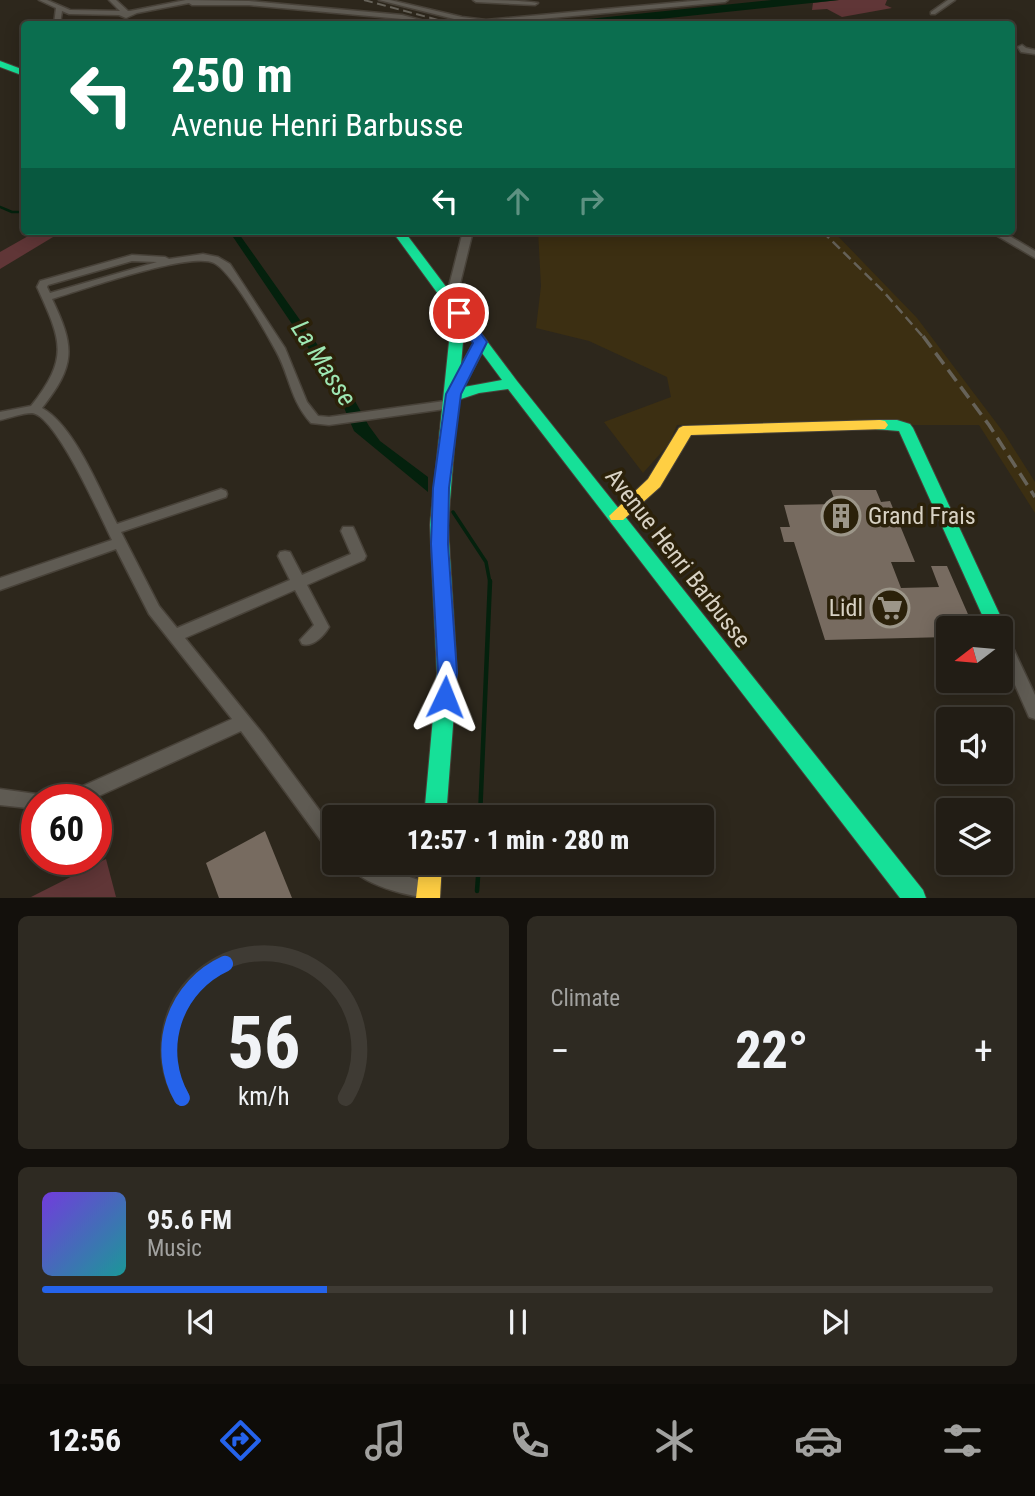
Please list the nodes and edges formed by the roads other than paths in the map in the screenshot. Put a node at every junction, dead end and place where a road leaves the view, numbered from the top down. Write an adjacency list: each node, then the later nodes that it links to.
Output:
1 (43, 0): 12 (street)
2 (112, 0): 11 (street)
3 (382, 0): 17 (street)
4 (476, 0): 8 (street)
5 (724, 0): 13 (street)
6 (953, 0): 10 (street)
7 (194, 1): 9 (street); 16 (street)
8 (535, 1): 13 (street)
9 (133, 13): 11 (street); 15 (street)
10 (933, 13)
11 (123, 14): 12 (street); 14 (street)
12 (58, 16)
13 (535, 18): 18 (street)
14 (127, 21)
15 (130, 21)
16 (419, 21)
17 (482, 21)
18 (504, 21)
19 (1022, 47): 20 (street)
20 (1035, 52)
21 (0, 64): 22 (main road)
22 (21, 72)
23 (392, 235): 27 (main road, Avenue Henri Barbusse)
24 (400, 235): 27 (main road, Avenue Henri Barbusse)
25 (467, 235): 29 (street)
26 (1001, 235): 28 (street)
27 (407, 246): 29 (main road, Avenue Henri Barbusse)
28 (1035, 255)
29 (444, 293): 30 (main road, Avenue Henri Barbusse)
30 (459, 313): 31 (main road, Avenue Henri Barbusse); 32 (main road)
31 (478, 340): 32 (main road); 33 (main road, Avenue Henri Barbusse); 34 (main road)
32 (457, 349): 34 (main road)
33 (512, 384): 34 (main road); 38 (main road, Avenue Henri Barbusse)
34 (453, 398): 35 (street); 53 (main road)
35 (35, 409): 36 (street); 40 (street)
36 (0, 416)
37 (220, 494): 40 (street)
38 (617, 516): 44 (main road); 58 (main road, Avenue Henri Barbusse)
39 (348, 531): 42 (street)
40 (115, 537): 43 (street); 45 (street)
41 (285, 556): 42 (street)
42 (299, 582): 45 (street); 46 (street)
43 (0, 584)
44 (991, 616)
45 (174, 636): 49 (street)
46 (307, 640)
47 (1013, 663): 48 (street)
48 (1035, 712)
49 (243, 722): 50 (street); 54 (street)
50 (106, 784)
51 (0, 797): 52 (street)
52 (21, 799)
53 (436, 805)
54 (322, 828)
55 (378, 875): 57 (street)
56 (430, 875): 57 (main road)
57 (428, 894)
58 (915, 898)

